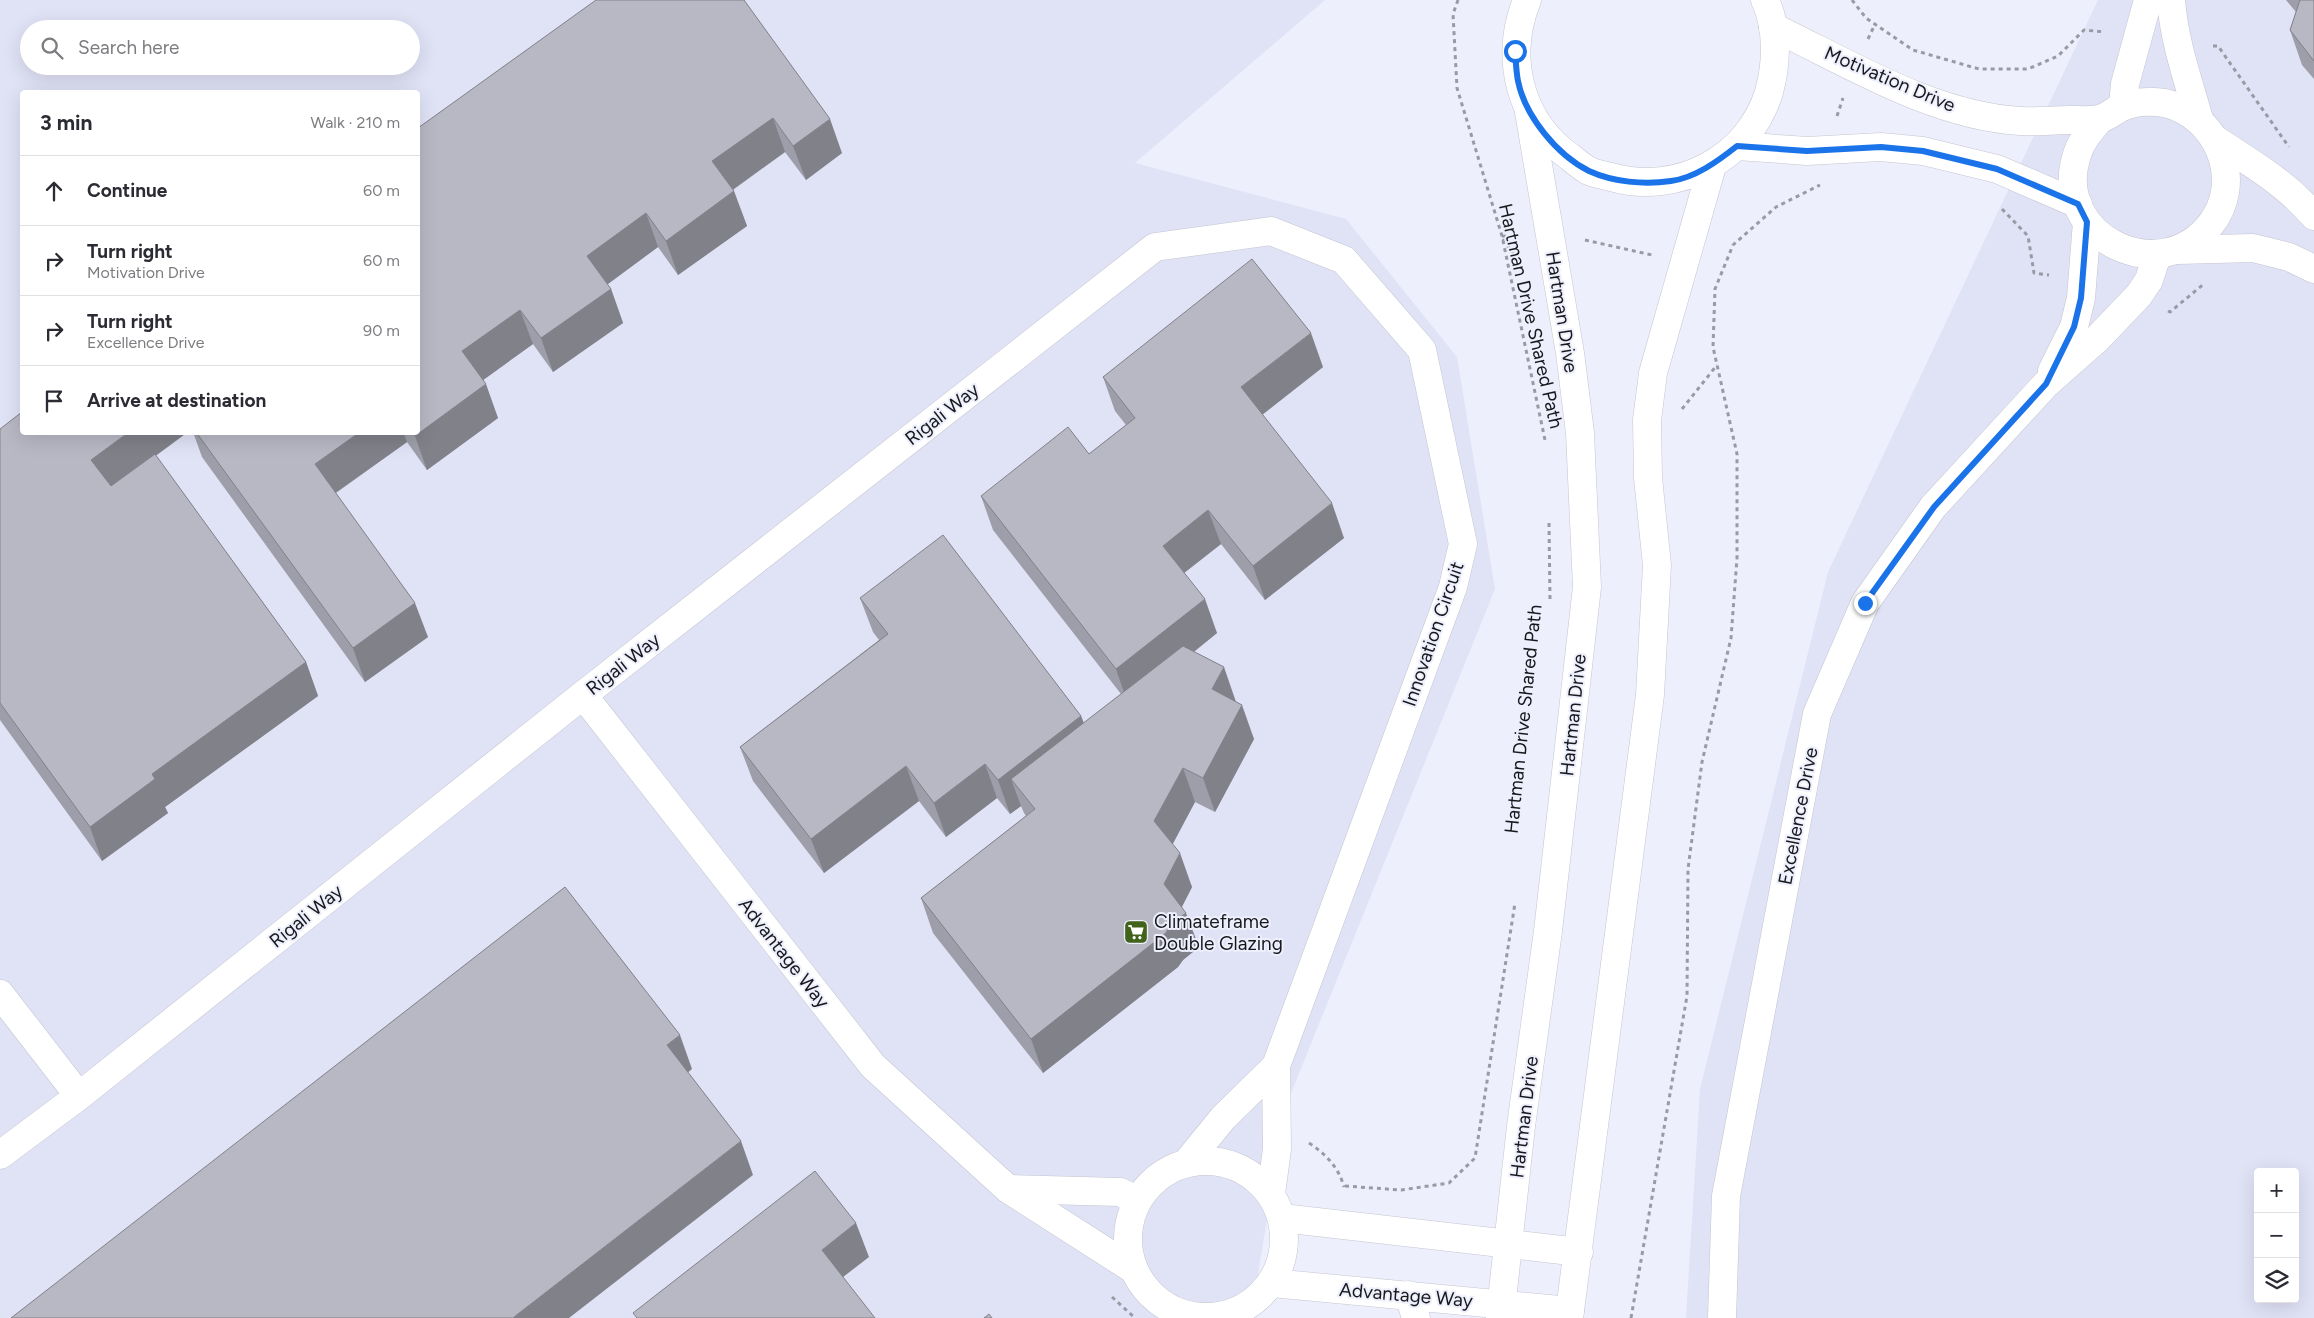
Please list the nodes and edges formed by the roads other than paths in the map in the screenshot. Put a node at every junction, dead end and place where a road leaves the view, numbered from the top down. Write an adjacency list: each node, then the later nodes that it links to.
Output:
1 (1527, 0): 5 (street)
2 (2148, 0): 6 (street)
3 (2171, 0): 7 (street)
4 (1768, 7): 6 (street, Motivation Drive); 9 (street)
5 (1529, 112): 10 (street); 26 (street, Hartman Drive)
6 (2111, 113): 7 (street); 11 (street)
7 (2199, 119): 8 (street)
8 (2216, 140): 12 (street); 14 (street)
9 (1737, 146): 10 (street); 11 (street)
10 (1712, 166): 27 (street)
11 (2082, 213): 14 (street); 16 (street, Excellence Drive)
12 (2314, 216)
13 (1272, 231): 17 (street, Rigali Way); 19 (street, Innovation Circuit)
14 (2167, 253): 15 (street); 16 (street, Excellence Drive)
15 (2314, 269)
16 (2046, 384): 35 (street, Excellence Drive)
17 (583, 695): 20 (street, Rigali Way); 23 (street, Advantage Way)
18 (0, 994): 20 (street)
19 (1276, 1066): 22 (street, Innovation Circuit); 25 (street, Innovation Circuit)
20 (79, 1096): 21 (street, Rigali Way)
21 (0, 1155)
22 (1188, 1162): 24 (street); 25 (street)
23 (1008, 1189): 24 (street); 28 (street, Advantage Way)
24 (1137, 1200): 28 (street)
25 (1277, 1206): 26 (street); 29 (street)
26 (1509, 1244): 27 (street); 32 (street, Hartman Drive)
27 (1579, 1252): 34 (street)
28 (1133, 1269): 33 (street)
29 (1272, 1283): 30 (street, Advantage Way); 31 (street)
30 (1413, 1306): 32 (street, Advantage Way)
31 (1251, 1310): 33 (street)
32 (1501, 1311): 34 (street, Advantage Way)
33 (1178, 1315)
34 (1570, 1315)
35 (1722, 1318)

